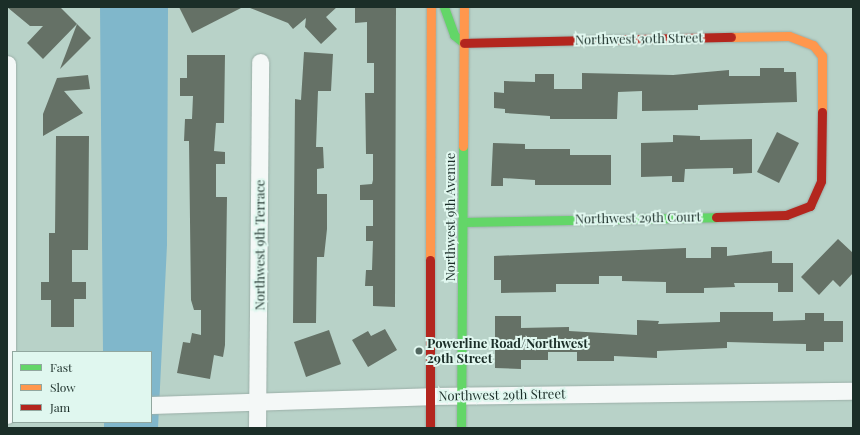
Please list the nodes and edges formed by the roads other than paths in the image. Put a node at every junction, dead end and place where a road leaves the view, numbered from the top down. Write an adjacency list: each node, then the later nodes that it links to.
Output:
1 (431, 7): 11 (main road, Northwest 9th Avenue)
2 (444, 7): 4 (main road)
3 (464, 7): 4 (main road, Northwest 9th Avenue)
4 (464, 43): 7 (main road, Northwest 30th Street); 9 (main road, Northwest 9th Avenue)
5 (260, 62): 13 (street, Northwest 9th Terrace)
6 (7, 64): 8 (street)
7 (810, 206): 9 (main road, Northwest 29th Court)
8 (7, 219): 15 (street)
9 (464, 222): 12 (main road, Northwest 9th Avenue)
10 (853, 391): 12 (street, Northwest 29th Street)
11 (430, 396): 12 (street, Northwest 29th Street); 13 (street, Northwest 29th Street); 17 (main road, Northwest 9th Avenue)
12 (462, 396): 18 (main road, Northwest 9th Avenue)
13 (260, 402): 14 (street, Northwest 29th Street); 16 (street, Northwest 9th Terrace)
14 (152, 405)
15 (10, 410)
16 (257, 428)
17 (430, 428)
18 (461, 428)

